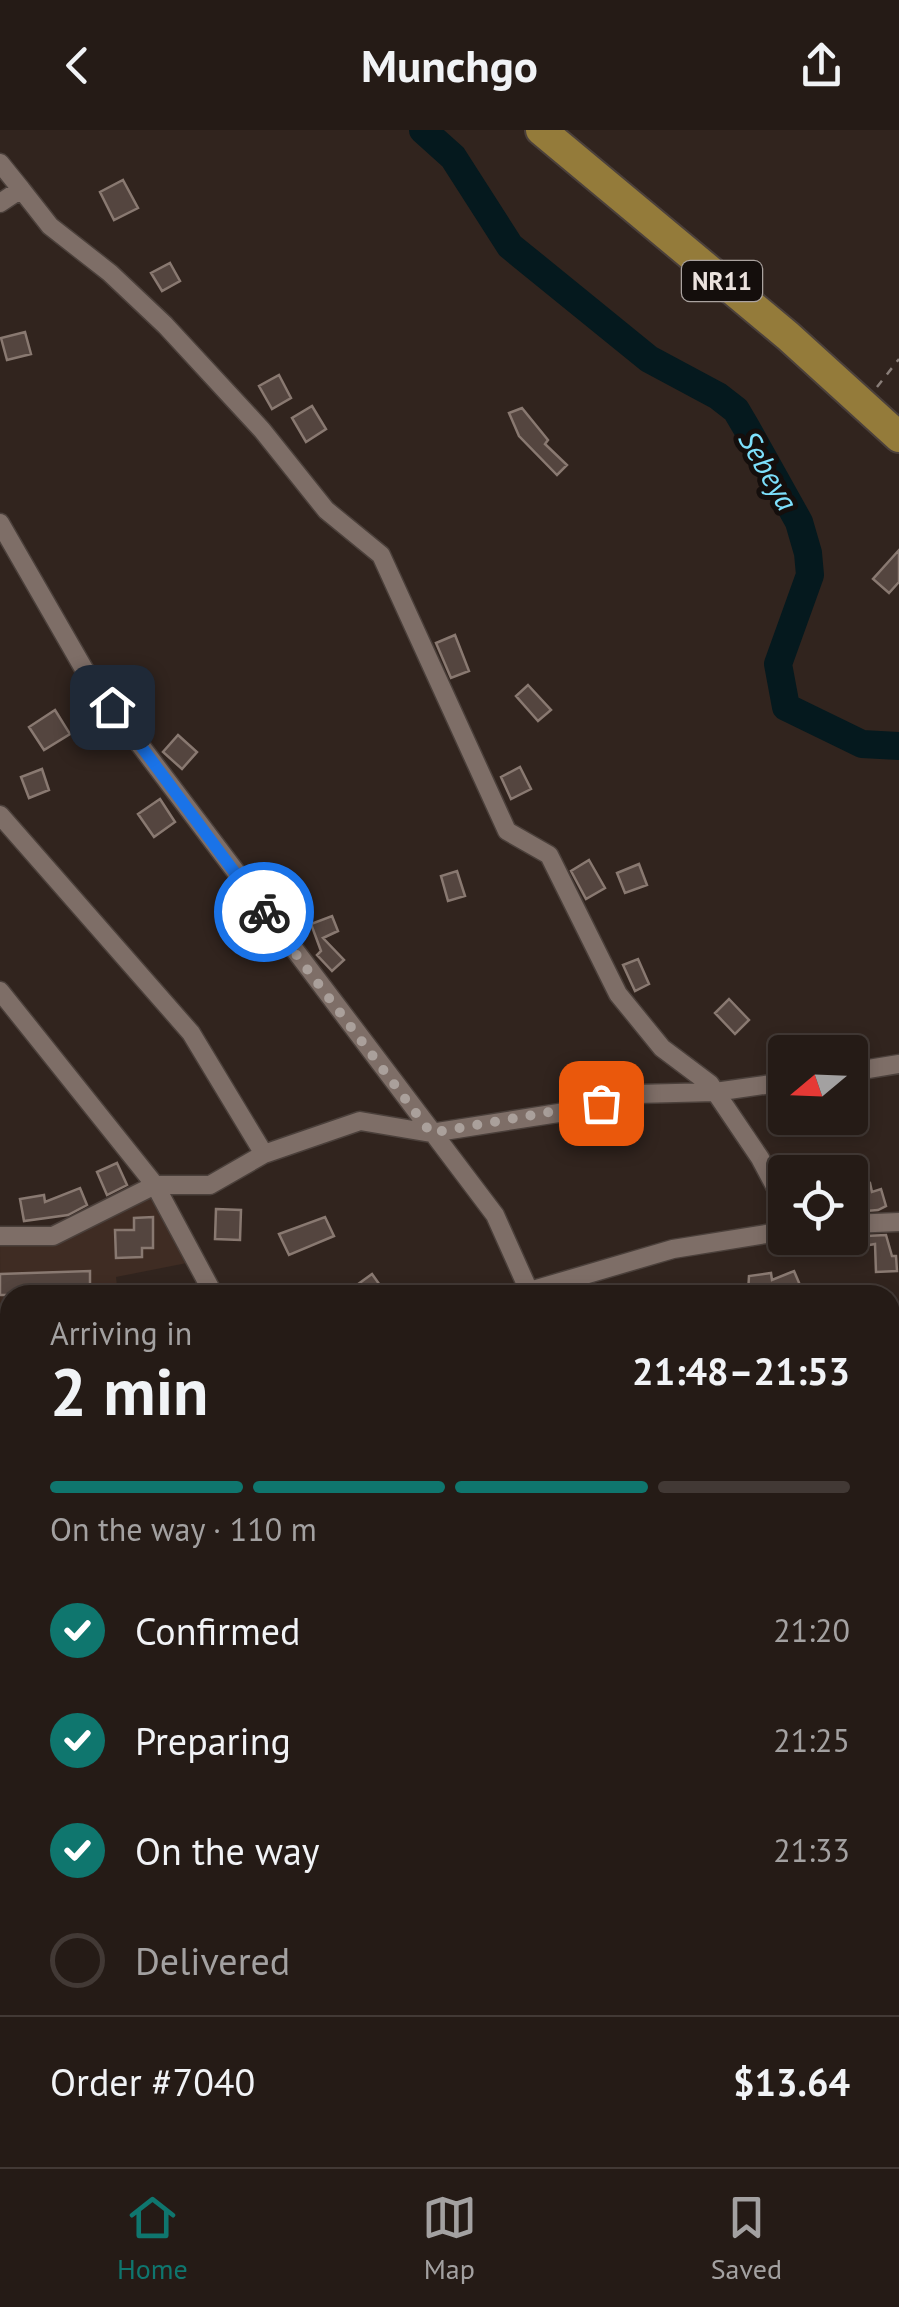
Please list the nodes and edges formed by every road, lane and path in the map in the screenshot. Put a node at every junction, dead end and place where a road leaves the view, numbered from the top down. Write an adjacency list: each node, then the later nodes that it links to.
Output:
1 (541, 130): 6 (highway, NR11)
2 (0, 163): 3 (street)
3 (21, 189): 4 (street); 14 (street)
4 (0, 202)
5 (899, 360): 6 (path)
6 (864, 404): 7 (highway, NR11)
7 (899, 437)
8 (0, 523): 15 (street)
9 (0, 814): 16 (street)
10 (0, 991): 18 (street)
11 (899, 1064): 12 (street)
12 (868, 1069)
13 (768, 1084): 14 (street)
14 (715, 1092): 15 (street); 17 (street)
15 (431, 1133): 16 (street); 24 (street)
16 (264, 1154): 18 (street)
17 (768, 1173)
18 (155, 1184): 22 (street); 23 (street)
19 (899, 1222): 20 (street)
20 (868, 1223)
21 (768, 1234): 25 (street)
22 (0, 1236)
23 (209, 1285)
24 (519, 1285)
25 (549, 1285)

